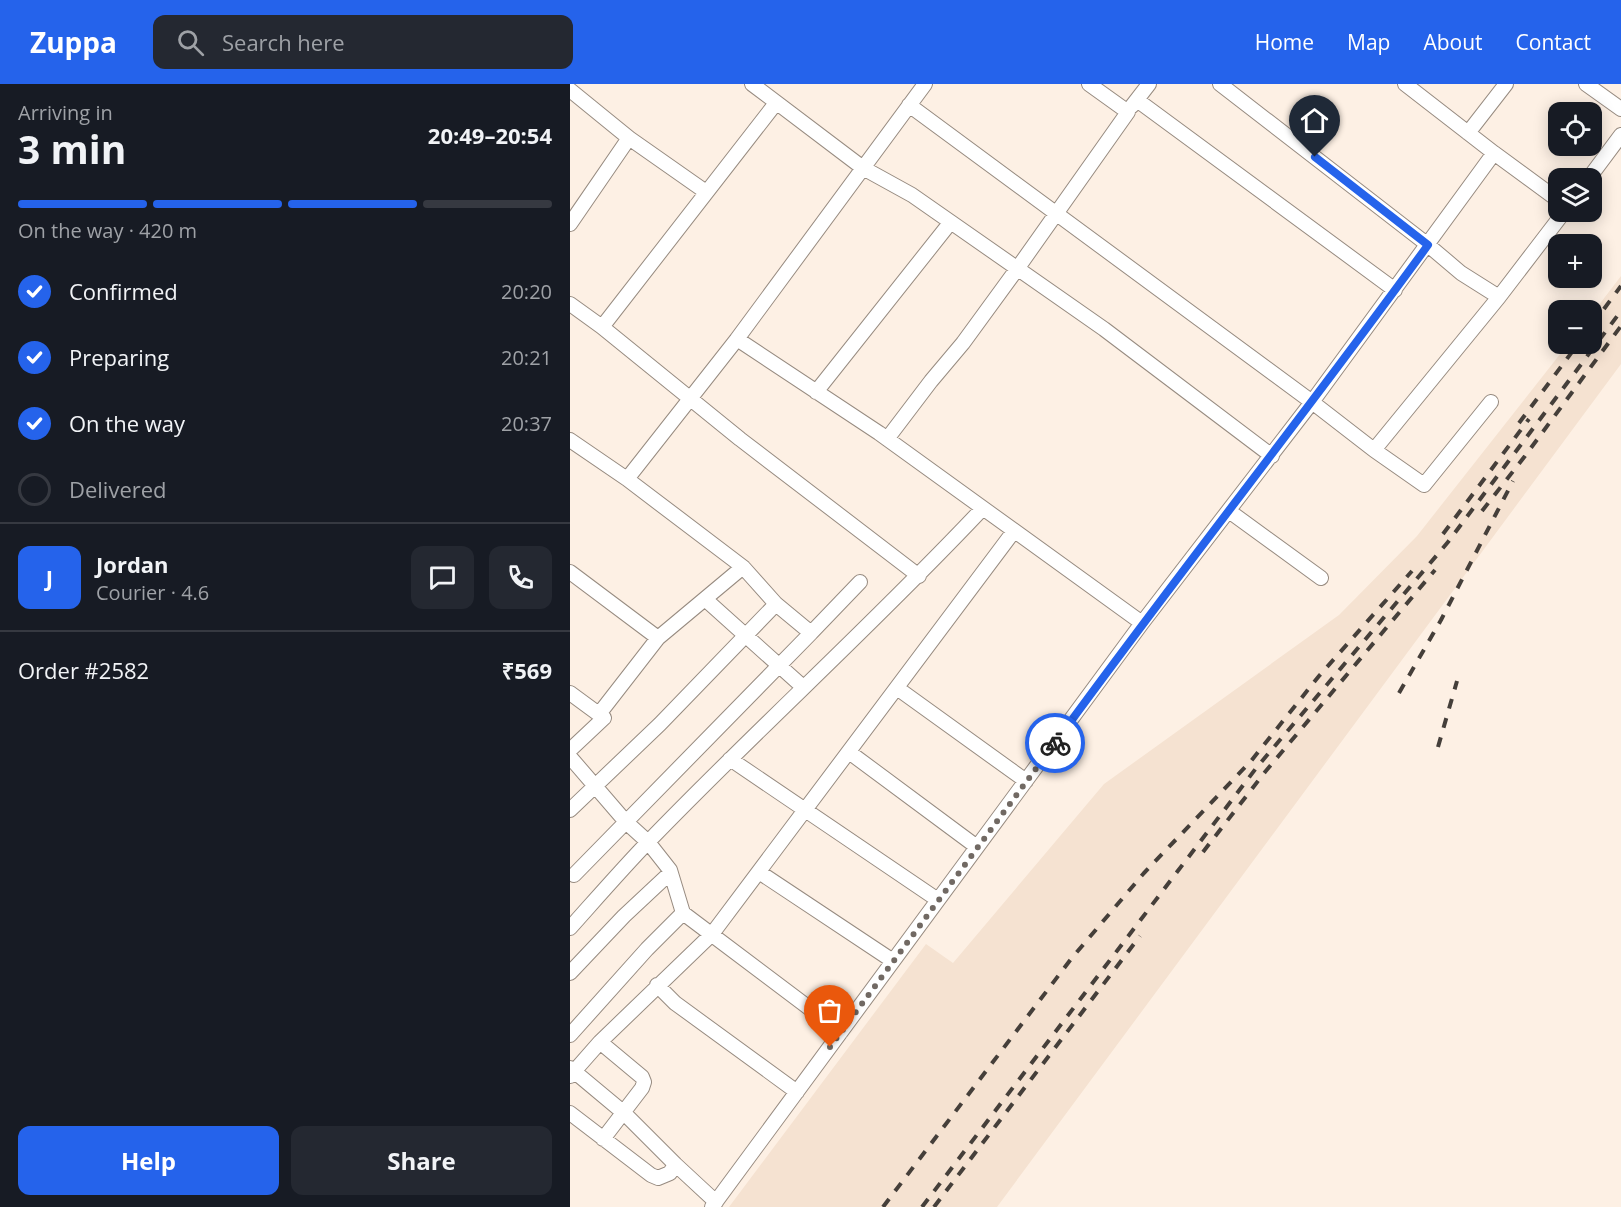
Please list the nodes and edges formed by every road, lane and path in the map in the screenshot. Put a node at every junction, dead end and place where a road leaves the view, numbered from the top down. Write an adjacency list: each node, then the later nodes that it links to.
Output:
1 (752, 84): 10 (street)
2 (1089, 84): 12 (street)
3 (1149, 84): 12 (street)
4 (1220, 84): 26 (street)
5 (1405, 84): 14 (street)
6 (1506, 84): 14 (street)
7 (1586, 84): 13 (street)
8 (917, 87): 11 (street)
9 (570, 90): 16 (street)
10 (776, 103): 18 (street); 20 (street)
11 (909, 105): 18 (street); 22 (street)
12 (1132, 106): 22 (street); 28 (street)
13 (1621, 110)
14 (1468, 133): 17 (street)
15 (1621, 135): 19 (street)
16 (629, 138): 20 (street); 25 (street)
17 (1494, 153): 21 (street); 26 (street)
18 (863, 168): 24 (street); 32 (street)
19 (1596, 168)
20 (706, 192): 31 (street)
21 (1548, 193)
22 (1056, 213): 27 (street); 35 (street)
23 (1556, 222): 29 (street)
24 (950, 223): 27 (street); 33 (street)
25 (570, 224)
26 (1428, 245): 28 (street); 29 (street)
27 (1017, 269): 37 (street); 40 (street)
28 (1395, 290): 35 (street)
29 (1499, 297): 39 (street)
30 (570, 304): 31 (street)
31 (602, 327): 34 (street)
32 (737, 339): 33 (street); 34 (street)
33 (816, 392): 37 (street)
34 (691, 398): 41 (street); 47 (street)
35 (1312, 402): 39 (street); 40 (street)
36 (1491, 402): 39 (street)
37 (887, 439): 42 (street)
38 (570, 440): 41 (street)
39 (1374, 450)
40 (1272, 456): 43 (street)
41 (627, 479): 45 (street)
42 (983, 508): 44 (street); 47 (street)
43 (1229, 511): 48 (street); 52 (street)
44 (1014, 531): 52 (street); 58 (street)
45 (743, 567): 50 (street); 51 (street)
46 (570, 572): 55 (street)
47 (919, 576): 57 (street)
48 (1321, 578)
49 (860, 582): 53 (street)
50 (705, 599): 54 (street); 55 (street)
51 (776, 604): 53 (street); 54 (street)
52 (1142, 623): 65 (street)
53 (811, 633): 56 (street)
54 (747, 635): 56 (street); 66 (street)
55 (658, 638): 60 (street)
56 (779, 666): 57 (street); 69 (street)
57 (803, 687): 64 (street)
58 (897, 688): 62 (street); 65 (street)
59 (570, 693): 60 (street)
60 (599, 714): 61 (street)
61 (570, 750)
62 (849, 752): 68 (street); 71 (street)
63 (570, 758): 66 (street)
64 (730, 759): 68 (street); 70 (street)
65 (1026, 781): 71 (street)
66 (594, 785): 67 (street); 69 (street)
67 (570, 810)
68 (806, 810): 72 (street); 75 (street)
69 (626, 822): 70 (street); 74 (street)
70 (648, 842): 73 (street); 77 (street)
71 (977, 847): 75 (street)
72 (759, 872): 78 (street); 79 (street)
73 (670, 873): 76 (street); 80 (street)
74 (574, 875)
75 (938, 900): 79 (street)
76 (683, 913): 78 (street); 83 (street)
77 (570, 928)
78 (712, 934): 81 (street); 82 (street)
79 (893, 961): 82 (street)
80 (570, 973)
81 (657, 986): 84 (street); 86 (street)
82 (841, 1032): 86 (street)
83 (570, 1035)
84 (600, 1042): 85 (street); 88 (street)
85 (571, 1072): 88 (street)
86 (797, 1092): 91 (street)
87 (570, 1113): 89 (street)
88 (624, 1113): 89 (street); 90 (street)
89 (603, 1139): 90 (street)
90 (675, 1164): 91 (street)
91 (714, 1205)

